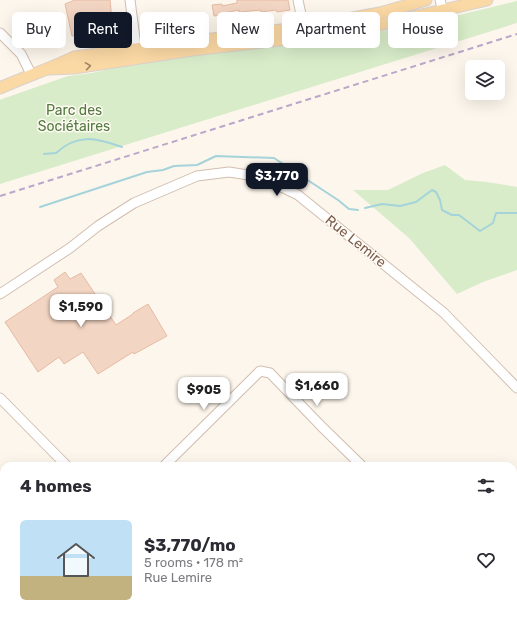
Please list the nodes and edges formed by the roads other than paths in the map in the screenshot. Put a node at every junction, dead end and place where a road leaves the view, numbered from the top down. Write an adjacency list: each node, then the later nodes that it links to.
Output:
1 (130, 0): 11 (street)
2 (298, 0): 6 (street)
3 (426, 0): 7 (main road)
4 (487, 0): 5 (main road)
5 (442, 5): 8 (main road)
6 (301, 12)
7 (380, 13)
8 (380, 23)
9 (0, 33): 12 (street)
10 (282, 35): 11 (main road)
11 (137, 54): 12 (main road)
12 (31, 74): 13 (main road)
13 (0, 88)
14 (0, 294): 15 (street, Rue Lemire)
15 (517, 388)
16 (0, 398): 17 (street)
17 (63, 462)
18 (168, 462): 19 (street)
19 (358, 462)

